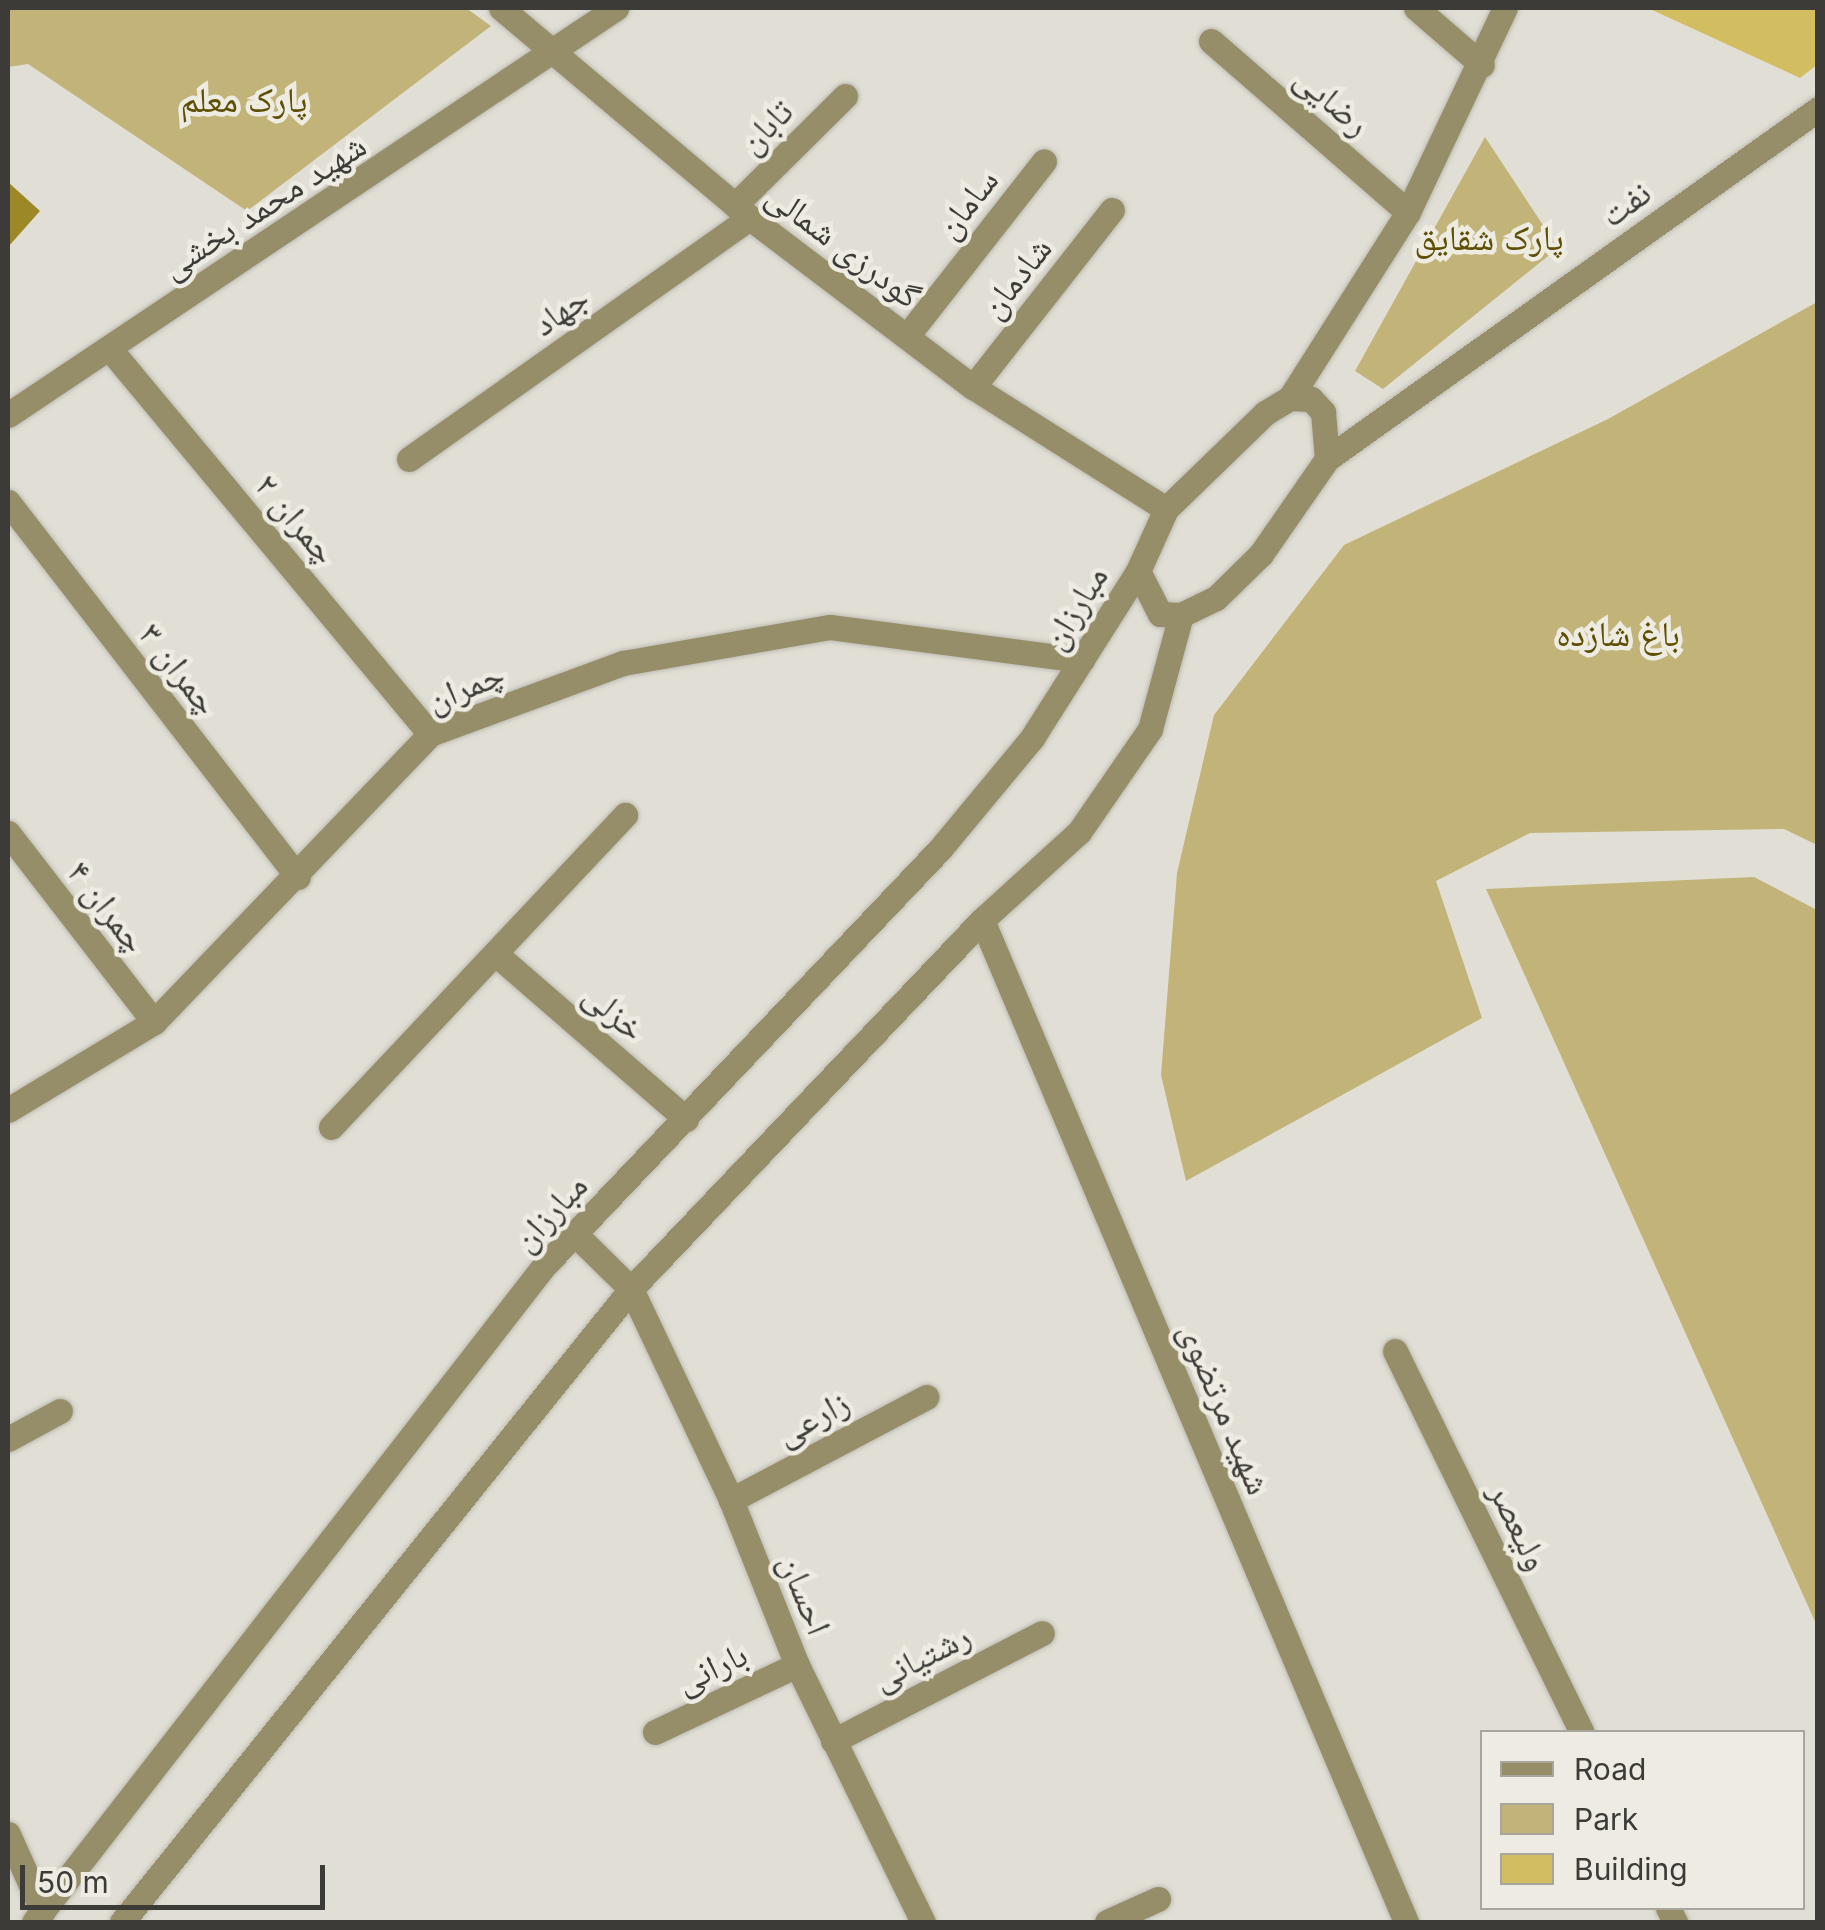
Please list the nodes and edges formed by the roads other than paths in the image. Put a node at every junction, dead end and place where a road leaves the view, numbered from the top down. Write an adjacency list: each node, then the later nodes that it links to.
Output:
1 (501, 8): 6 (street, گودرزی شمالی)
2 (616, 8): 6 (street, شهید محمد بخشی)
3 (1416, 8): 7 (street)
4 (1505, 8): 7 (street)
5 (1211, 42): 13 (street, رضایی)
6 (556, 54): 12 (street, گودرزی شمالی); 15 (street, شهید محمد بخشی)
7 (1482, 65): 13 (street)
8 (845, 96): 12 (street, تابان)
9 (1818, 108): 20 (street, نفت)
10 (1044, 162): 14 (street, سامان)
11 (1112, 210): 16 (street, شادمان)
12 (742, 211): 14 (street, گودرزی شمالی); 19 (street, جهاد)
13 (1408, 212): 17 (street)
14 (907, 336): 16 (street, گودرزی شمالی)
15 (109, 348): 18 (street, شهید محمد بخشی); 26 (street, چمران ۲)
16 (973, 387): 22 (street, گودرزی شمالی)
17 (1290, 398): 20 (street); 22 (street)
18 (12, 404)
19 (409, 459)
20 (1327, 459): 24 (street, نفت)
21 (8, 502): 29 (street, چمران ۳)
22 (1166, 509): 23 (street, مبارزان)
23 (1138, 571): 24 (street); 25 (street, مبارزان)
24 (1181, 616): 30 (street)
25 (1082, 660): 26 (street, چمران); 34 (street, مبارزان)
26 (430, 734): 29 (street, چمران)
27 (626, 814): 31 (street)
28 (8, 833): 32 (street, چمران ۴)
29 (298, 877): 32 (street, چمران)
30 (982, 920): 37 (street); 54 (street, شهید مرتضوی)
31 (498, 956): 34 (street, خزلی); 35 (street)
32 (154, 1022): 33 (street, چمران)
33 (8, 1110)
34 (686, 1118): 36 (street, مبارزان)
35 (332, 1127)
36 (575, 1234): 37 (street); 50 (street, مبارزان)
37 (631, 1289): 42 (street, احسان); 52 (street)
38 (1395, 1351): 45 (street, ولیعصر)
39 (926, 1397): 42 (street, زارعی)
40 (60, 1411): 41 (street)
41 (8, 1439)
42 (731, 1500): 44 (street, احسان)
43 (1042, 1632): 47 (street, رشتیانی)
44 (797, 1665): 46 (street, بارانی); 47 (street, احسان)
45 (1581, 1730)
46 (655, 1732)
47 (833, 1741): 51 (street, احسان)
48 (8, 1834): 50 (street)
49 (1158, 1899): 53 (street)
50 (38, 1917)
51 (918, 1921)
52 (122, 1922)
53 (1107, 1922)
54 (1406, 1922)

